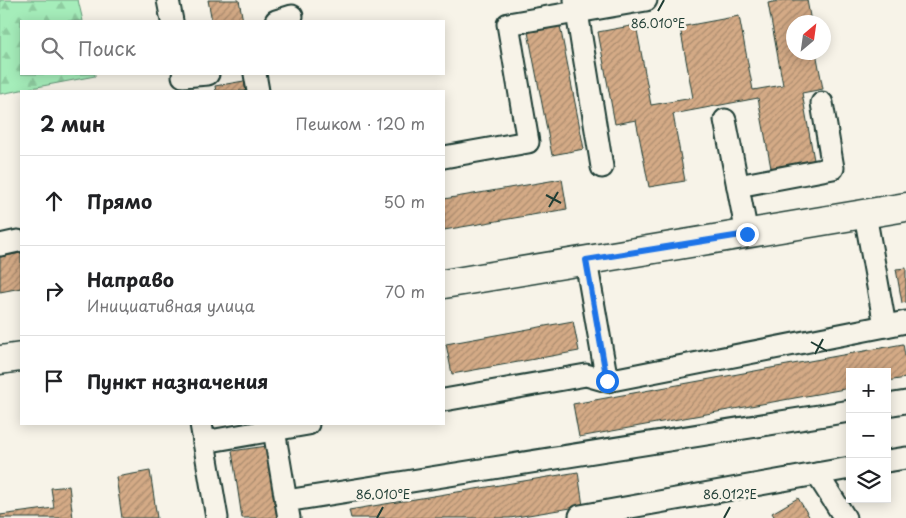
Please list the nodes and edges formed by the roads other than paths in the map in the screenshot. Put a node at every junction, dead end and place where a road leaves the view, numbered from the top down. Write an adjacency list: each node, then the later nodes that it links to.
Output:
1 (168, 0): 4 (street)
2 (646, 0): 3 (street)
3 (576, 6): 11 (street); 12 (street)
4 (172, 20)
5 (204, 75): 7 (street)
6 (255, 75): 8 (street)
7 (184, 80)
8 (258, 90)
9 (822, 103): 13 (street)
10 (725, 120): 13 (street)
11 (445, 156)
12 (602, 167)
13 (738, 186): 16 (street)
14 (906, 208): 15 (main road)
15 (864, 214): 16 (main road); 20 (street)
16 (747, 234): 17 (main road)
17 (586, 260): 18 (main road); 23 (street)
18 (445, 284)
19 (906, 322): 20 (street)
20 (885, 326): 23 (street)
21 (20, 356): 22 (main road)
22 (0, 360)
23 (607, 381): 24 (street)
24 (445, 397)
25 (906, 402): 26 (street)
26 (891, 404)
27 (846, 412): 35 (street)
28 (302, 425): 29 (street)
29 (274, 430): 30 (street); 35 (street)
30 (202, 433): 37 (street)
31 (906, 458): 32 (street)
32 (891, 460)
33 (846, 469): 34 (street)
34 (817, 474): 36 (street); 39 (street)
35 (288, 509)
36 (667, 510): 38 (street)
37 (217, 518)
38 (581, 518)
39 (845, 518)

